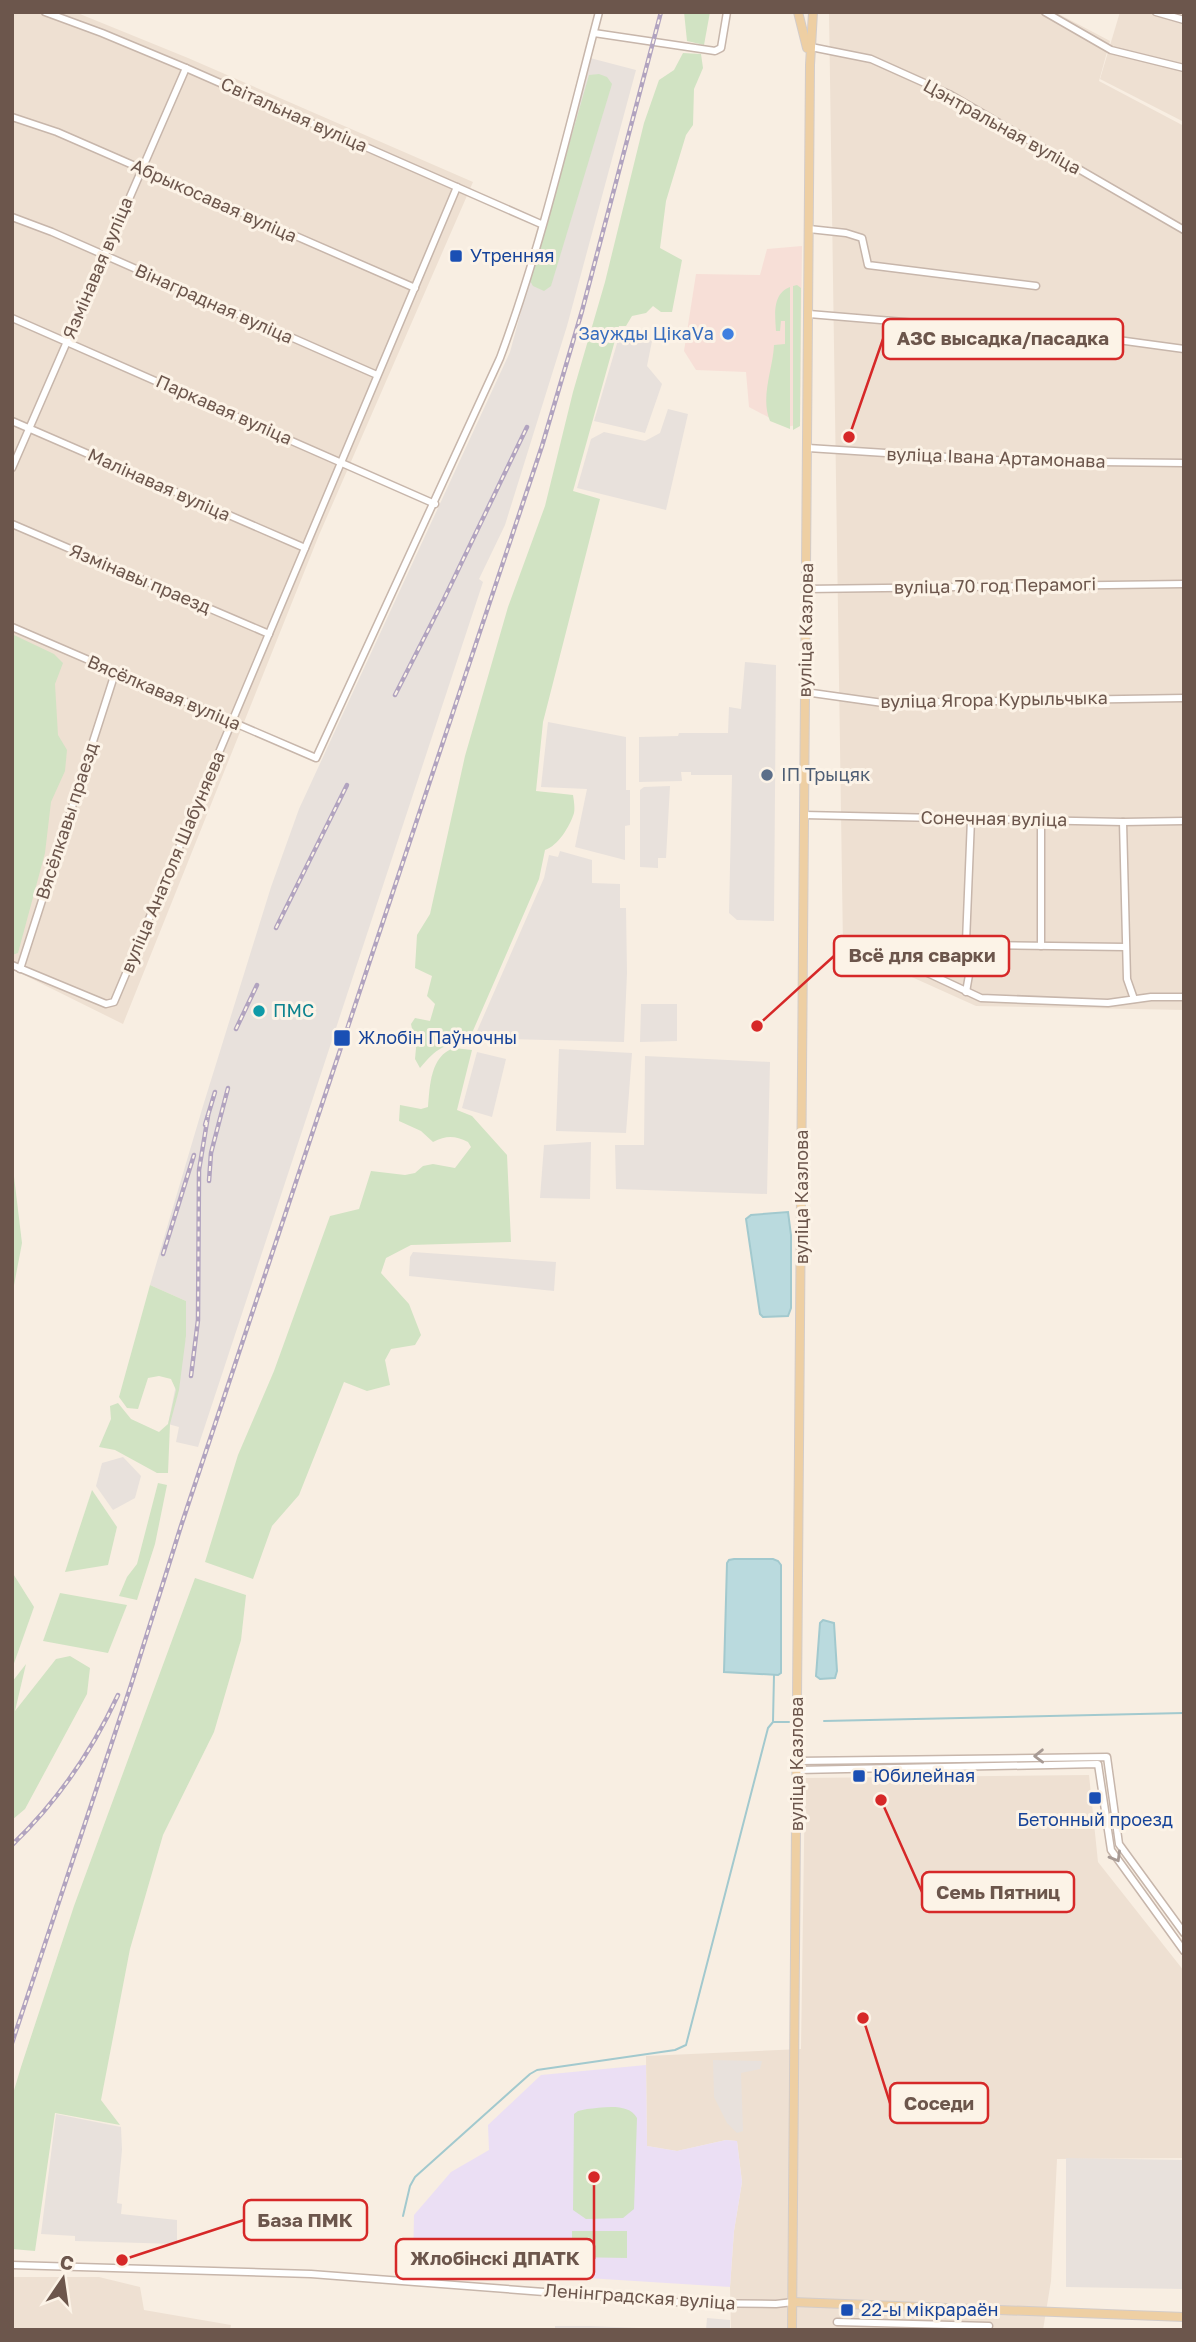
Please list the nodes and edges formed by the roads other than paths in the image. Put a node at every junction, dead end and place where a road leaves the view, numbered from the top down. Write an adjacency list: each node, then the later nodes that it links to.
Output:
1 (45, 12): 12 (street, Світальная вуліца)
2 (599, 12): 9 (street)
3 (727, 12): 9 (street)
4 (798, 12): 11 (main road)
5 (813, 12): 10 (main road)
6 (1045, 12): 13 (street)
7 (1156, 12): 8 (street)
8 (1184, 20)
9 (594, 33): 18 (street)
10 (811, 47): 11 (main road); 20 (street, Цэнтральная вуліца)
11 (810, 65): 19 (main road, вуліца Казлова)
12 (186, 68): 15 (street, Язмінавая вуліца); 16 (street, Світальная вуліца)
13 (1184, 68)
14 (12, 117): 15 (street, Абрыкосавая вуліца)
15 (141, 169): 21 (street, Язмінавая вуліца); 23 (street, Абрыкосавая вуліца)
16 (457, 187): 18 (street, Світальная вуліца); 23 (street, вуліца Анатоля Шабуняева)
17 (12, 217): 21 (street, Вінаградная вуліца)
18 (541, 224): 35 (street)
19 (809, 229): 22 (street); 24 (main road, вуліца Казлова)
20 (1184, 230)
21 (103, 255): 26 (street, Язмінавая вуліца); 28 (street, Вінаградная вуліца)
22 (1036, 286)
23 (415, 288): 28 (street, вуліца Анатоля Шабуняева)
24 (809, 314): 27 (street); 31 (main road, вуліца Казлова)
25 (12, 318): 26 (street, Паркавая вуліца)
26 (66, 341): 30 (street, Язмінавая вуліца); 32 (street, Паркавая вуліца)
27 (1184, 349)
28 (377, 375): 32 (street, вуліца Анатоля Шабуняева)
29 (12, 421): 30 (street, Малінавая вуліца)
30 (28, 428): 34 (street, Язмінавая вуліца); 37 (street, Малінавая вуліца)
31 (808, 448): 33 (street, вуліца Івана Артамонава); 39 (main road, вуліца Казлова)
32 (343, 462): 35 (street, Паркавая вуліца); 37 (street, вуліца Анатоля Шабуняева)
33 (1184, 463)
34 (12, 468)
35 (435, 504): 45 (street, Вясёлкавая вуліца)
36 (12, 524): 41 (street, Язмінавы праезд)
37 (305, 548): 41 (street, вуліца Анатоля Шабуняева)
38 (1184, 584): 39 (street, вуліца 70 год Перамогі)
39 (806, 589): 43 (main road, вуліца Казлова)
40 (12, 627): 42 (street, Вясёлкавая вуліца)
41 (269, 634): 45 (street, вуліца Анатоля Шабуняева)
42 (115, 673): 45 (street, Вясёлкавая вуліца); 56 (street, Вясёлкавы праезд)
43 (805, 692): 44 (street, вуліца Ягора Курыльчыка); 46 (main road, вуліца Казлова)
44 (1184, 698)
45 (232, 721): 56 (street, вуліца Анатоля Шабуняева)
46 (804, 814): 47 (street, Сонечная вуліца); 60 (main road, вуліца Казлова)
47 (971, 819): 48 (street, Сонечная вуліца); 51 (street)
48 (1041, 820): 50 (street, Сонечная вуліца); 52 (street)
49 (1184, 821): 50 (street, Сонечная вуліца)
50 (1124, 822): 53 (street)
51 (967, 942): 52 (street); 57 (street)
52 (1041, 946): 53 (street)
53 (1125, 947): 59 (street)
54 (887, 954): 57 (street)
55 (12, 965): 56 (street)
56 (20, 969)
57 (966, 992): 59 (street)
58 (1184, 997): 59 (street)
59 (1134, 999)
60 (797, 1765): 61 (street, one-way to 60); 62 (street, one-way to 62); 64 (main road, вуліца Казлова)
61 (1184, 1933)
62 (1184, 1951)
63 (12, 2265): 64 (street, Ленінградская вуліца)
64 (793, 2302): 65 (main road, Ленінградская вуліца); 69 (main road, вуліца Казлова)
65 (990, 2310): 66 (main road, Ленінградская вуліца); 68 (street)
66 (1184, 2317)
67 (837, 2322): 68 (street)
68 (989, 2328)
69 (792, 2330)

